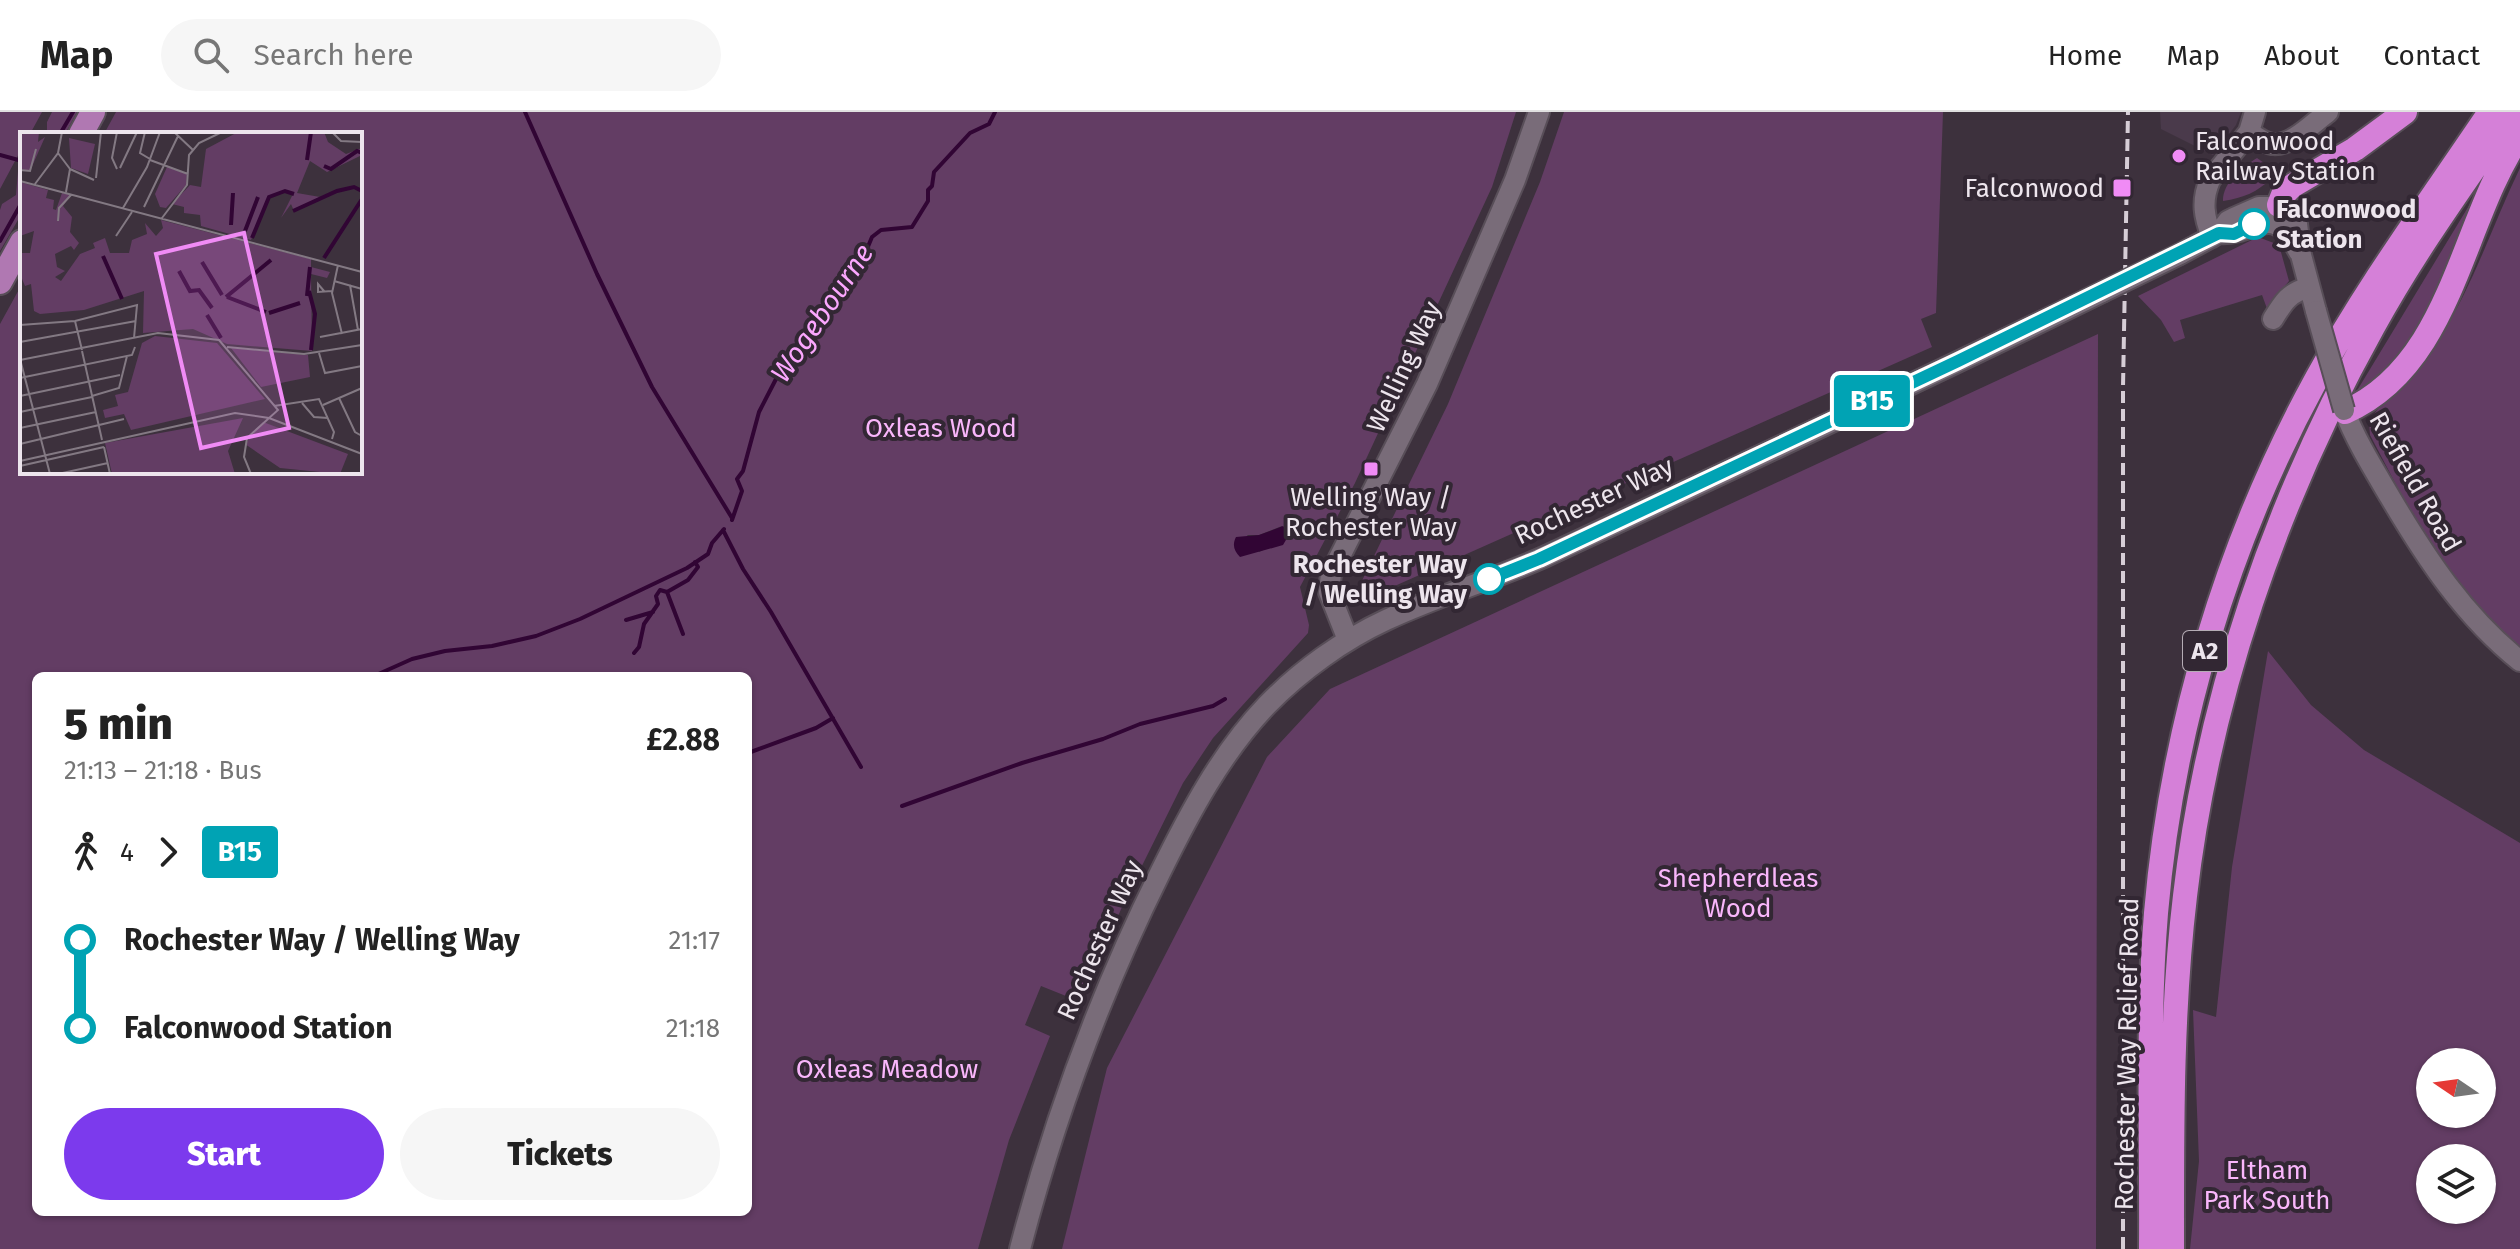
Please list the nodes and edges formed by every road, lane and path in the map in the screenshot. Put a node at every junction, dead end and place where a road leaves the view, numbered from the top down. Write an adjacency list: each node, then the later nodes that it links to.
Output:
1 (93, 112): 7 (main road)
2 (1539, 112): 17 (street, Welling Way)
3 (2255, 112): 8 (street)
4 (2328, 112): 8 (street)
5 (2405, 112): 9 (highway)
6 (2501, 122): 16 (highway); 20 (highway, Rochester Way Relief Road / A2); 21 (highway, Rochester Way Relief Road / A2)
7 (82, 132)
8 (2249, 132): 10 (street)
9 (2285, 196): 10 (street, Rochester Way); 12 (street, Riefield Road)
10 (2216, 235): 12 (street, Riefield Road); 17 (street, Rochester Way, bridge)
11 (20, 246): 13 (main road)
12 (2301, 255): 14 (street, Riefield Road)
13 (0, 282)
14 (2309, 287): 15 (street); 16 (street, Riefield Road, bridge)
15 (2273, 319)
16 (2345, 411): 18 (street, Riefield Road)
17 (1348, 640): 19 (street, Rochester Way)
18 (2520, 661)
19 (1020, 1249)
20 (2151, 1249)
21 (2172, 1249)

